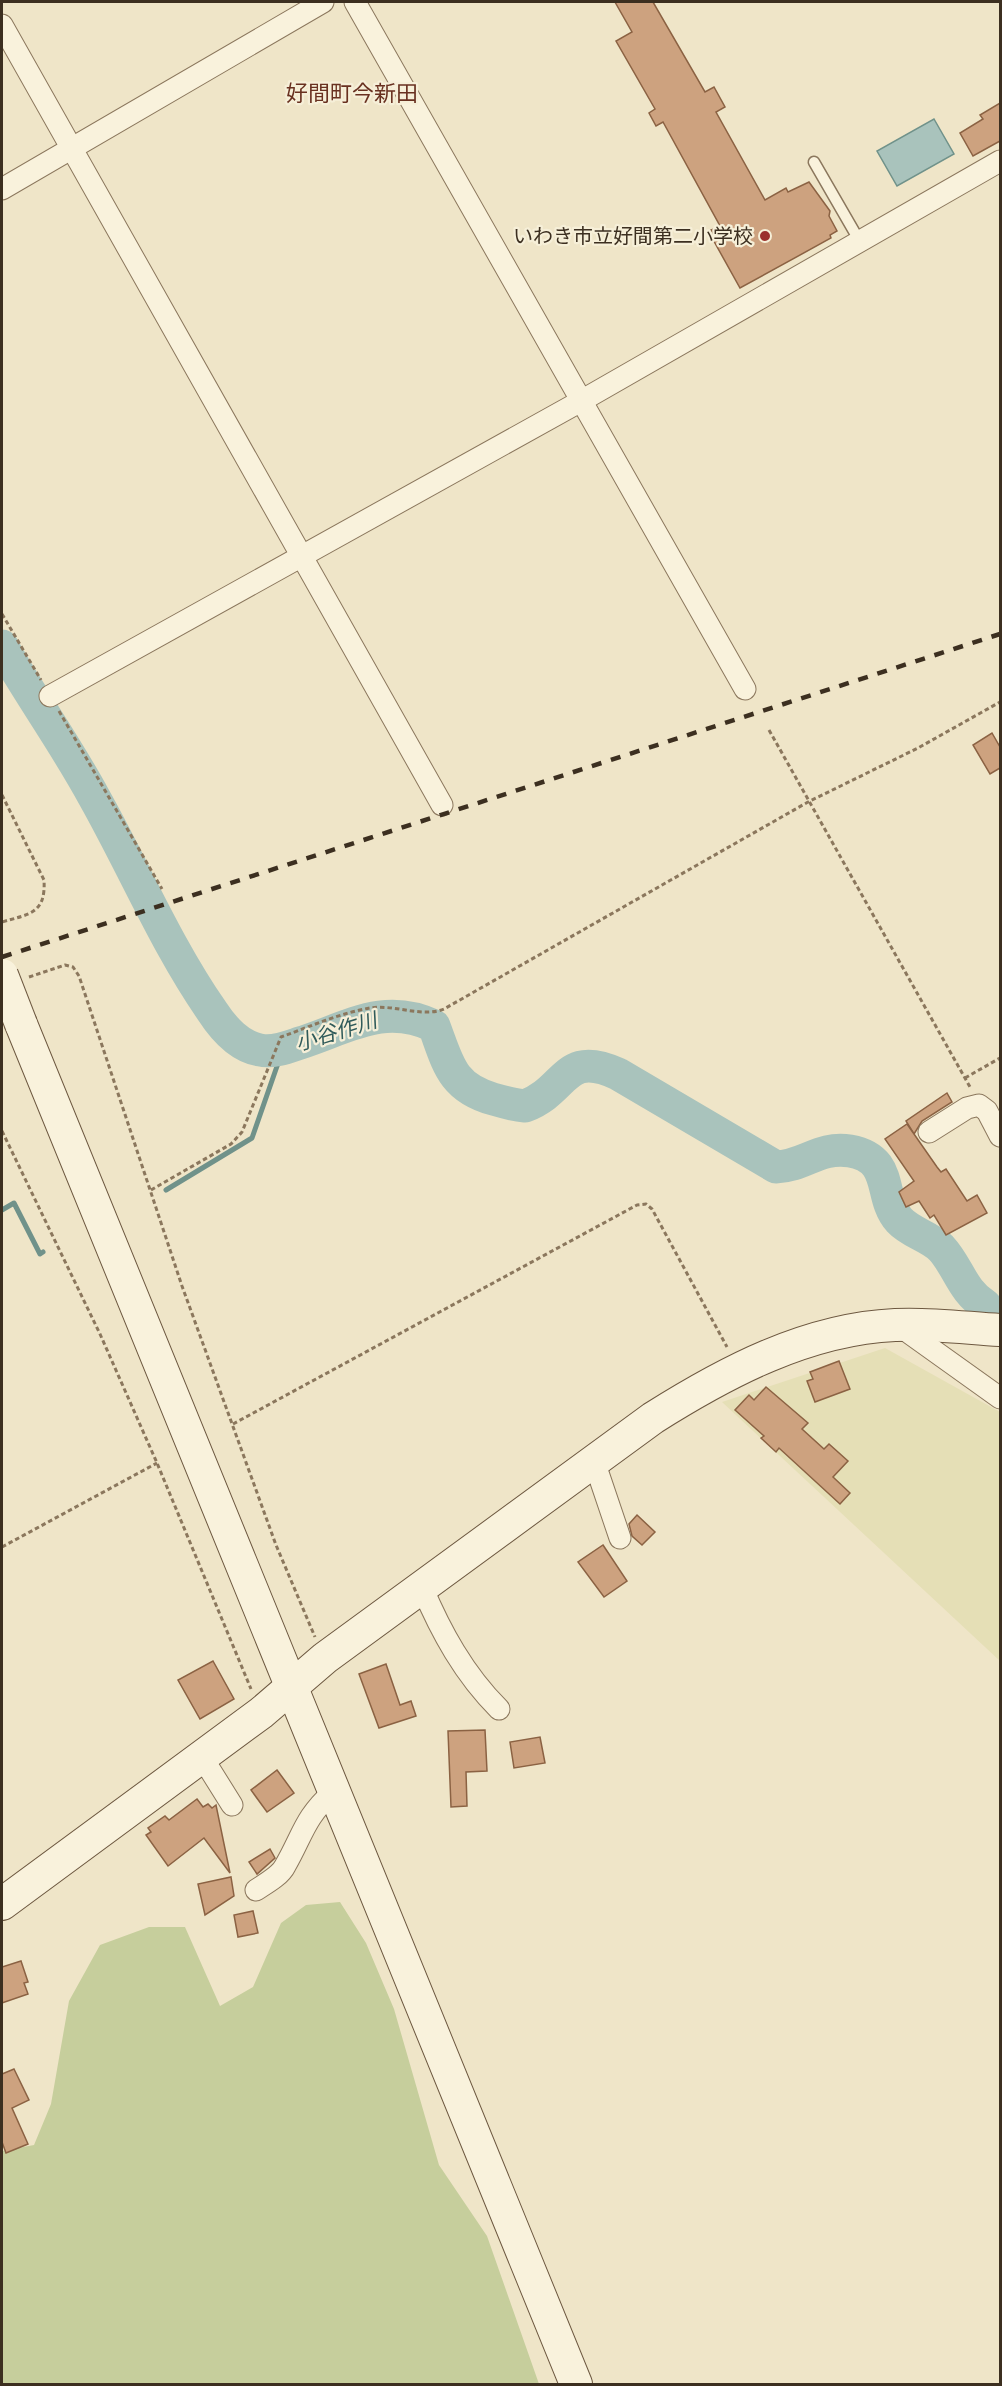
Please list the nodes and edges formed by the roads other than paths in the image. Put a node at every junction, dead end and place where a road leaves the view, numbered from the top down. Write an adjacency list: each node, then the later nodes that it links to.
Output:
1 (323, 2): 4 (street)
2 (355, 2): 9 (street)
3 (2, 25): 4 (street)
4 (72, 150): 7 (street); 10 (street)
5 (1000, 161): 8 (street)
6 (814, 162): 8 (lane)
7 (2, 189)
8 (859, 240): 9 (street)
9 (581, 401): 10 (street); 11 (street)
10 (300, 556): 12 (street); 13 (street)
11 (745, 689)
12 (50, 696)
13 (442, 805)
14 (12, 977): 23 (street, bridge)
15 (928, 1132): 16 (street)
16 (1000, 1136)
17 (897, 1324): 18 (street); 19 (street); 20 (street)
18 (1000, 1330)
19 (1000, 1398)
20 (594, 1461): 21 (street); 22 (street)
21 (620, 1538)
22 (422, 1587): 23 (street); 24 (street)
23 (290, 1689): 25 (street); 26 (street)
24 (499, 1709)
25 (202, 1757): 27 (street); 29 (street)
26 (333, 1792): 28 (street); 30 (street)
27 (232, 1805)
28 (256, 1890)
29 (2, 1904)
30 (576, 2385)

